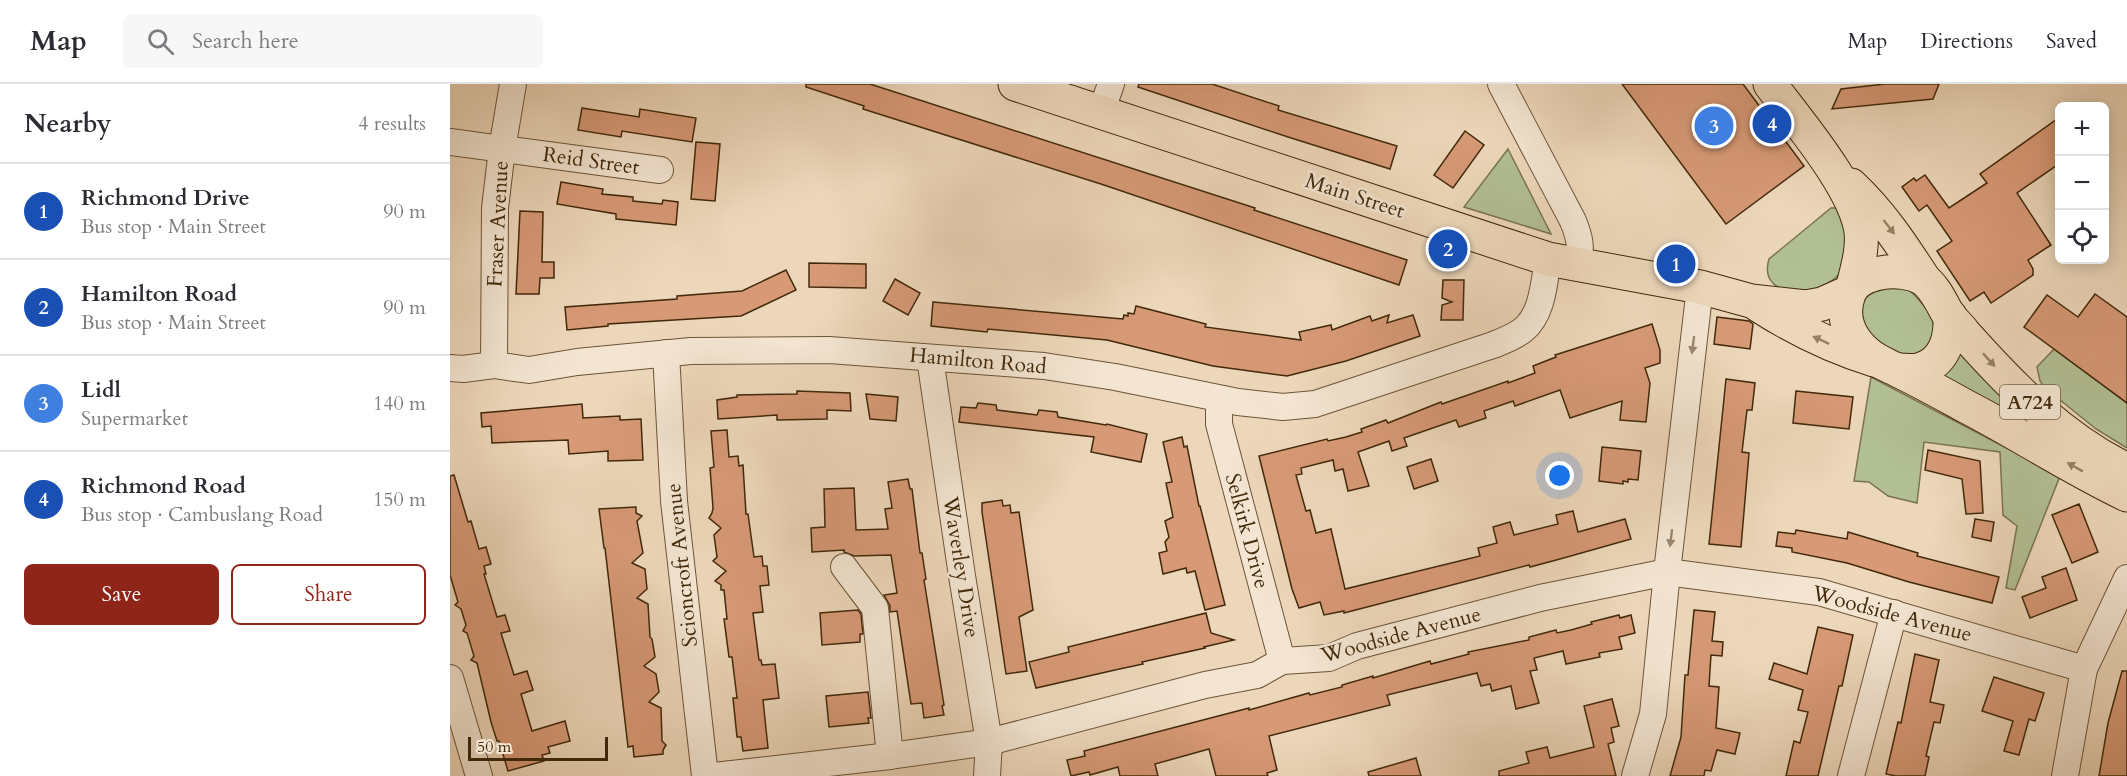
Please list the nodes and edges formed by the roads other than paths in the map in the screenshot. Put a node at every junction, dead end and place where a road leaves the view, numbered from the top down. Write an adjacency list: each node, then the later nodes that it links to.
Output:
1 (513, 84): 7 (street, Fraser Avenue)
2 (1015, 84): 5 (main road, Main Street)
3 (1501, 84): 10 (street, Hamilton Road)
4 (1770, 84): 9 (main road)
5 (1106, 98): 10 (main road, Main Street)
6 (450, 142): 7 (street, Reid Street)
7 (502, 149): 8 (street, Reid Street); 18 (street, Fraser Avenue)
8 (660, 170)
9 (1834, 170): 11 (main road, one-way to 11); 13 (main road)
10 (1562, 262): 12 (main road, Main Street); 21 (street, Hamilton Road)
11 (1923, 279): 13 (main road); 15 (main road)
12 (1700, 286): 14 (main road); 25 (street, one-way to 25)
13 (1851, 289): 14 (main road); 19 (main road)
14 (1751, 301): 19 (main road, one-way to 14)
15 (1950, 316): 19 (main road); 22 (main road, A724, one-way to 22)
16 (666, 353): 17 (street, Hamilton Road); 18 (street, Hamilton Road); 34 (street, Scioncroft Avenue)
17 (930, 358): 21 (street, Hamilton Road); 31 (street, Waverley Drive)
18 (494, 365): 20 (street, Hamilton Road)
19 (1887, 365): 23 (main road, A724, one-way to 19)
20 (450, 368)
21 (1219, 399): 28 (street, Selkirk Drive)
22 (2127, 470)
23 (2127, 495)
24 (844, 567): 32 (street)
25 (1667, 572): 27 (street, Woodside Avenue); 28 (street, Woodside Avenue); 37 (street)
26 (2127, 578): 29 (street)
27 (1894, 613): 29 (street, Woodside Avenue); 38 (street)
28 (1282, 662): 31 (street, Woodside Avenue)
29 (2084, 669): 39 (street)
30 (450, 678): 33 (street)
31 (989, 742): 32 (street, Woodside Avenue); 36 (street, Waverley Drive)
32 (890, 756): 35 (street, Woodside Avenue)
33 (479, 776)
34 (705, 776)
35 (714, 776)
36 (987, 776)
37 (1635, 776)
38 (1851, 776)
39 (2065, 776)

